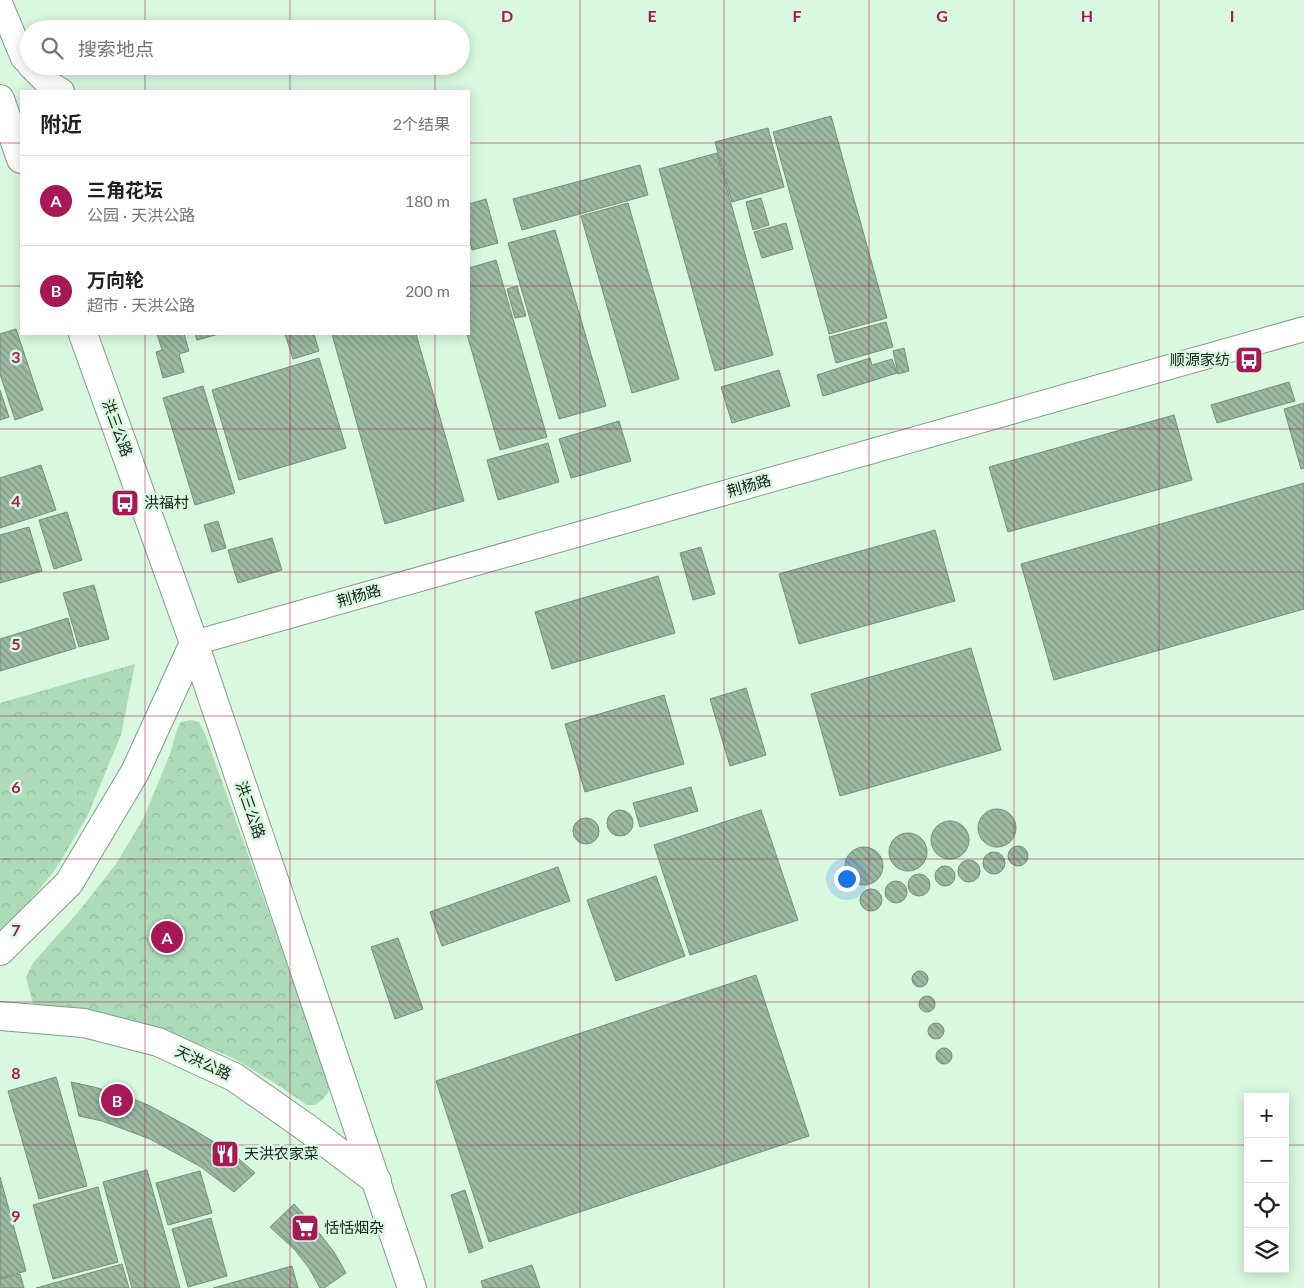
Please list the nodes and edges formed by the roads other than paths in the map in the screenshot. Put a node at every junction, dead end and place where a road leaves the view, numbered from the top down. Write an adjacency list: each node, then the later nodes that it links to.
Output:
1 (0, 3): 2 (street)
2 (20, 53)
3 (39, 75): 4 (street)
4 (60, 90)
5 (0, 99): 6 (main road)
6 (20, 156)
7 (1304, 330): 9 (street, 荆杨路)
8 (83, 335): 9 (main road, 洪三公路)
9 (194, 643): 10 (main road); 12 (main road, 洪三公路)
10 (0, 951)
11 (0, 1016): 12 (main road, 天洪公路)
12 (377, 1182): 13 (main road, 洪三公路)
13 (412, 1288)

